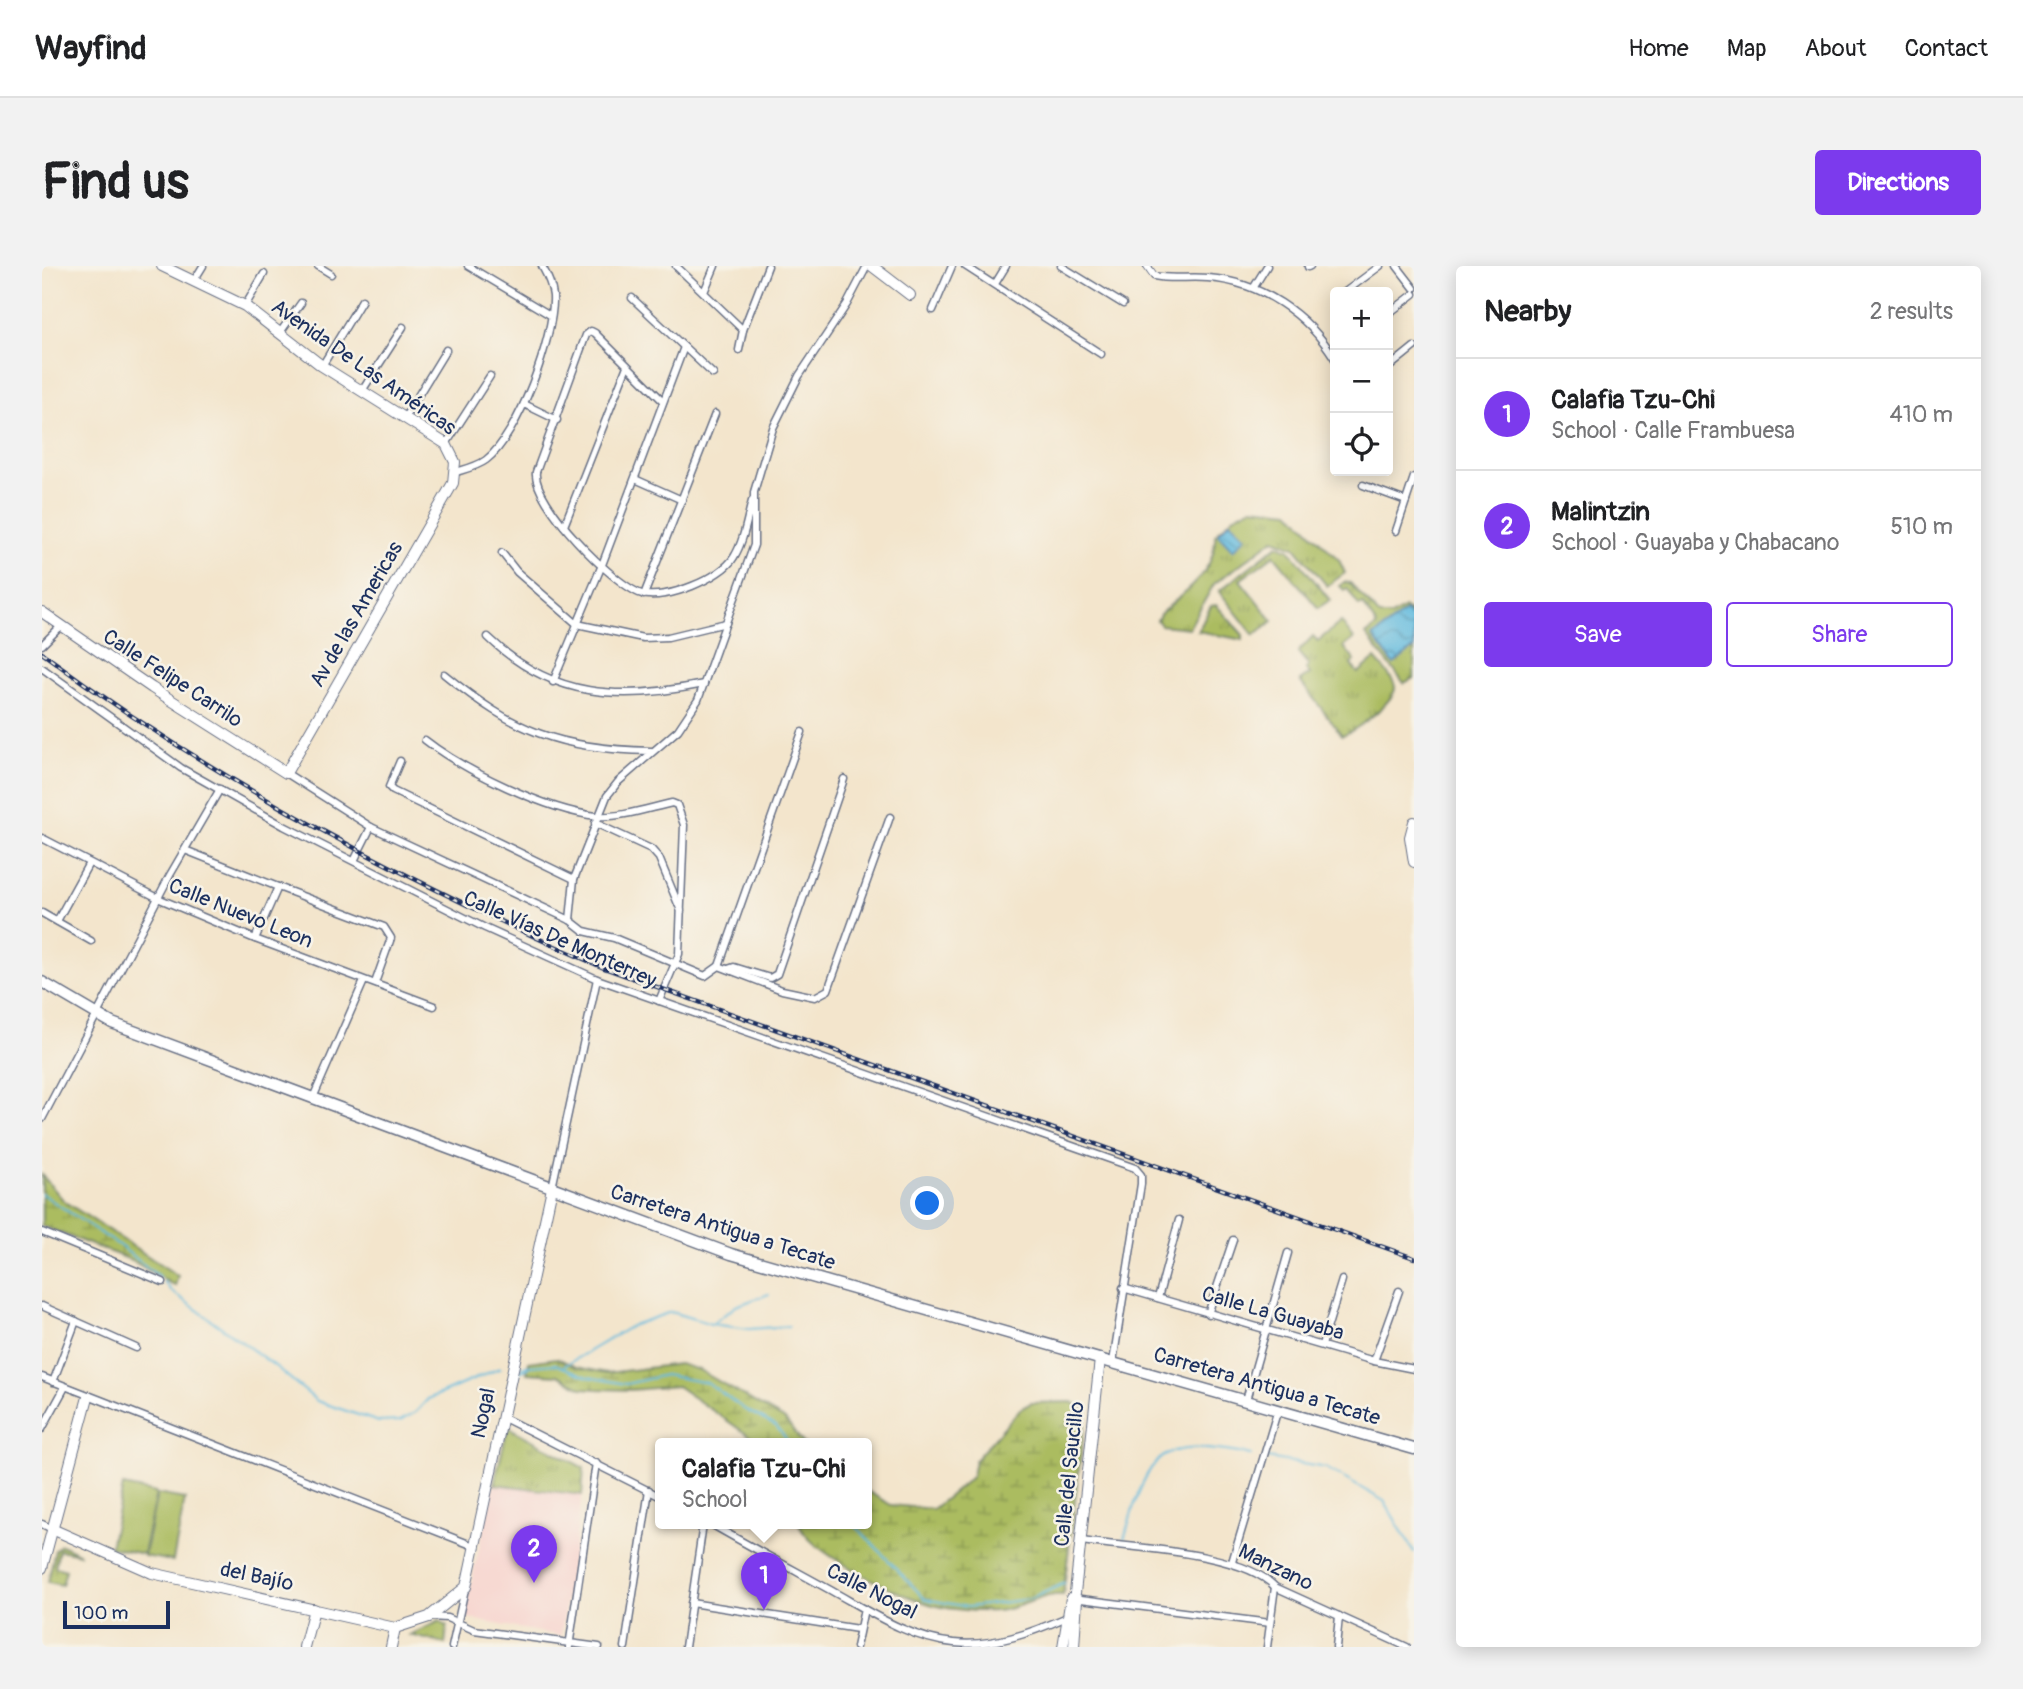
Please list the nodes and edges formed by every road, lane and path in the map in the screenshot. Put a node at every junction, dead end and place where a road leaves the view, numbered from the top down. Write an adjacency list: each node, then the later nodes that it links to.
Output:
1 (162, 266): 20 (street, Avenida De Las Américas)
2 (203, 266): 20 (street)
3 (318, 266): 19 (street)
4 (468, 266): 35 (street)
5 (541, 266): 35 (street)
6 (676, 266): 25 (street)
7 (715, 266): 25 (street)
8 (768, 266): 37 (street)
9 (952, 266): 33 (street)
10 (965, 266): 21 (street)
11 (1006, 266): 21 (street)
12 (1061, 266): 31 (street)
13 (1147, 266): 22 (street)
14 (1267, 266): 22 (street)
15 (1380, 266): 23 (street)
16 (1397, 266): 24 (street)
17 (868, 267): 27 (street); 61 (street)
18 (264, 274): 32 (street)
19 (331, 274)
20 (195, 279): 32 (street, Avenida De Las Américas)
21 (995, 284): 44 (street)
22 (1254, 286): 43 (street)
23 (1352, 287)
24 (1414, 288)
25 (704, 292): 37 (street)
26 (1414, 294): 34 (street)
27 (910, 295)
28 (632, 298): 39 (street)
29 (362, 300): 46 (street)
30 (301, 303): 38 (street)
31 (1123, 304)
32 (245, 306): 38 (street, Avenida De Las Américas)
33 (933, 310)
34 (1393, 310)
35 (550, 315): 52 (street)
36 (403, 327): 50 (street)
37 (743, 331): 42 (street)
38 (279, 334): 46 (street, Avenida De Las Américas)
39 (684, 347): 48 (street); 51 (street)
40 (1414, 347): 45 (street)
41 (446, 350): 54 (street)
42 (740, 350)
43 (1330, 351)
44 (1101, 354)
45 (1393, 364)
46 (322, 366): 50 (street, Avenida De Las Américas)
47 (627, 366): 51 (street); 55 (street); 64 (street)
48 (713, 374)
49 (490, 376): 56 (street)
50 (362, 391): 54 (street, Avenida De Las Américas)
51 (663, 401): 59 (street)
52 (524, 404): 55 (street); 57 (street)
53 (715, 414): 62 (street)
54 (405, 417): 56 (street, Avenida De Las Américas)
55 (557, 420): 64 (street)
56 (446, 444): 57 (street, Avenida De Las Américas)
57 (456, 472): 83 (street, Av de las Americas)
58 (1414, 477): 63 (street)
59 (635, 479): 62 (street); 67 (street)
60 (1363, 485): 63 (street)
61 (754, 492): 68 (street); 70 (street)
62 (682, 500): 68 (street)
63 (1406, 500): 65 (street)
64 (564, 526): 67 (street)
65 (1396, 531)
66 (502, 553): 71 (street)
67 (602, 565): 68 (street); 71 (street)
68 (644, 595)
69 (42, 611): 72 (street, Calle Felipe Carrilo)
70 (726, 623): 71 (street); 78 (street)
71 (578, 624): 77 (street)
72 (61, 626): 74 (street); 83 (street, Calle Felipe Carrilo)
73 (488, 637): 77 (street)
74 (42, 645)
75 (42, 668): 85 (street, Calle Vías De Monterrey)
76 (444, 674): 81 (street)
77 (553, 682): 78 (street)
78 (704, 684): 81 (street)
79 (802, 732): 105 (street)
80 (425, 740): 87 (street)
81 (651, 751): 87 (street)
82 (400, 761): 95 (street)
83 (286, 773): 89 (street)
84 (844, 779): 106 (street)
85 (220, 789): 91 (street); 92 (street, Calle Vías De Monterrey)
86 (890, 817): 106 (street)
87 (597, 819): 95 (street); 99 (street); 99 (street)
88 (1414, 822): 93 (street)
89 (371, 827): 92 (street); 100 (street)
90 (43, 840): 94 (street, Calle Nuevo Leon)
91 (185, 850): 96 (street); 97 (street)
92 (354, 861): 107 (street, Calle Vías De Monterrey)
93 (1414, 862)
94 (89, 863): 97 (street, Calle Nuevo Leon); 101 (street)
95 (574, 878): 100 (street)
96 (278, 887): 102 (street); 110 (street)
97 (160, 899): 102 (street, Calle Nuevo Leon); 113 (street)
98 (42, 913): 101 (street)
99 (681, 913): 104 (street)
100 (570, 920): 104 (street)
101 (57, 921): 103 (street)
102 (255, 939): 108 (street, Calle Nuevo Leon)
103 (91, 941)
104 (674, 962): 105 (street); 111 (street)
105 (719, 966): 106 (street)
106 (728, 969)
107 (597, 979): 111 (street, Calle Vías De Monterrey); 116 (street)
108 (364, 981): 110 (street, Calle Nuevo Leon); 114 (street)
109 (42, 982): 113 (main road, Carretera Antigua a Tecate)
110 (375, 983): 112 (street, Calle Nuevo Leon)
111 (659, 1001): 123 (street, Calle Vías De Monterrey)
112 (434, 1006)
113 (98, 1015): 114 (main road, Carretera Antigua a Tecate); 115 (street)
114 (313, 1098): 116 (main road, Carretera Antigua a Tecate)
115 (42, 1119)
116 (552, 1188): 132 (main road, Carretera Antigua a Tecate); 142 (street, Nogal)
117 (1179, 1220): 125 (street)
118 (42, 1232): 122 (street)
119 (1233, 1240): 127 (street)
120 (1289, 1253): 129 (street)
121 (1342, 1280): 130 (street)
122 (163, 1282)
123 (1123, 1288): 125 (street, Calle La Guayaba); 134 (street)
124 (1399, 1291): 133 (street)
125 (1157, 1298): 127 (street, Calle La Guayaba)
126 (42, 1306): 128 (street)
127 (1208, 1314): 129 (street, Calle La Guayaba)
128 (76, 1321): 131 (street); 137 (street)
129 (1265, 1329): 130 (street, Calle La Guayaba); 140 (street)
130 (1322, 1345): 133 (street, Calle La Guayaba)
131 (136, 1348)
132 (1100, 1359): 134 (main road, Carretera Antigua a Tecate); 152 (street, Calle del Saucillo)
133 (1374, 1361): 135 (street, Calle La Guayaba)
134 (1113, 1362): 140 (main road, Carretera Antigua a Tecate)
135 (1414, 1369)
136 (42, 1377): 137 (street)
137 (53, 1382): 138 (street)
138 (65, 1387): 139 (street); 143 (street)
139 (88, 1397): 151 (street); 153 (street)
140 (1246, 1400): 141 (main road, Carretera Antigua a Tecate)
141 (1278, 1409): 144 (main road, Carretera Antigua a Tecate); 154 (street)
142 (502, 1417): 145 (street); 153 (street, Nogal)
143 (42, 1429)
144 (1414, 1449)
145 (596, 1463): 146 (street); 169 (street)
146 (649, 1490): 147 (street); 175 (street)
147 (655, 1494)
148 (42, 1524): 151 (street)
149 (702, 1529): 159 (street)
150 (719, 1529): 161 (street, Calle Nogal)
151 (52, 1530): 155 (street); 160 (street, del Bajío)
152 (1081, 1541): 154 (street, Manzano); 158 (street, Calle del Saucillo)
153 (474, 1546): 156 (street, Nogal)
154 (1232, 1562): 157 (street, Manzano)
155 (42, 1568)
156 (466, 1587): 163 (street); 165 (street, Nogal)
157 (1275, 1587): 162 (street, Manzano); 166 (street)
158 (1075, 1597): 164 (street, Calle del Saucillo); 166 (street); 179 (street, Calle del Saucillo)
159 (691, 1603): 168 (street); 176 (street)
160 (314, 1609): 167 (street, del Bajío); 171 (street)
161 (864, 1609): 164 (street, Calle Nogal); 168 (street)
162 (1339, 1616): 170 (street, Manzano); 181 (street)
163 (429, 1617): 165 (street); 167 (street)
164 (1067, 1617): 178 (street, Calle del Saucillo)
165 (458, 1622): 169 (street); 173 (street, Nogal)
166 (1270, 1623): 180 (street)
167 (395, 1628): 172 (street)
168 (858, 1629): 177 (street)
169 (569, 1645): 174 (street)
170 (1407, 1646)
171 (304, 1647)
172 (391, 1647)
173 (452, 1647)
174 (599, 1647)
175 (625, 1647)
176 (685, 1647)
177 (856, 1647)
178 (1063, 1647)
179 (1074, 1647)
180 (1267, 1647)
181 (1336, 1647)

